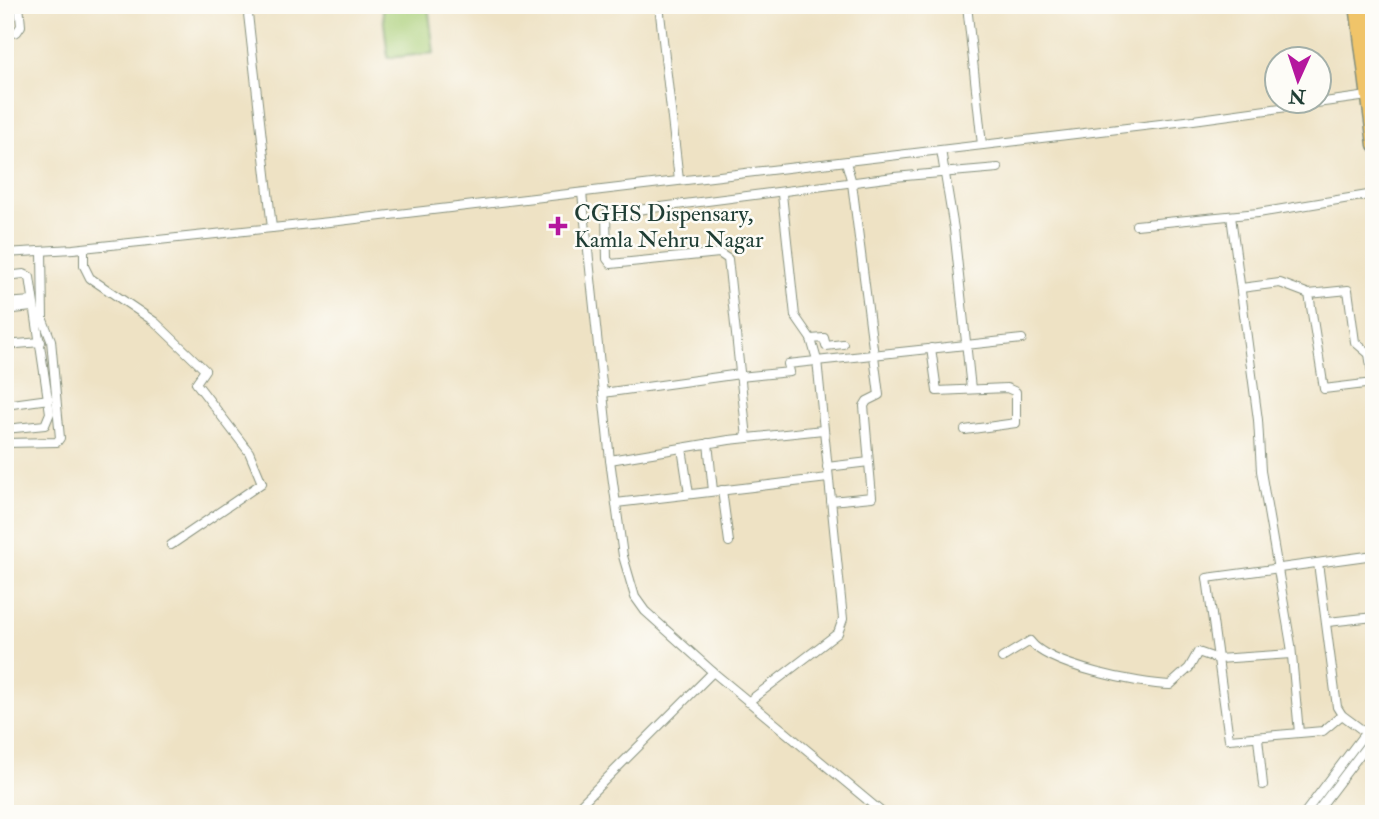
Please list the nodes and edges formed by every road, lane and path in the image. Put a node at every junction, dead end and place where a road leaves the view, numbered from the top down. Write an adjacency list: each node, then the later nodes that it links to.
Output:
1 (19, 5): 7 (street)
2 (247, 5): 24 (street)
3 (659, 5): 17 (street)
4 (967, 5): 11 (street)
5 (1356, 5): 10 (highway)
6 (1365, 5): 8 (highway)
7 (5, 35)
8 (1372, 41): 9 (highway)
9 (1374, 70)
10 (1368, 96): 11 (street); 12 (highway)
11 (982, 145): 13 (street)
12 (1374, 145)
13 (941, 150): 14 (street); 16 (street)
14 (846, 162): 17 (street); 18 (street)
15 (998, 168): 16 (street)
16 (946, 172): 18 (street); 38 (street)
17 (679, 180): 19 (street)
18 (852, 183): 20 (street); 41 (street)
19 (582, 193): 24 (street); 47 (street)
20 (782, 194): 34 (street); 44 (street)
21 (1374, 194): 22 (street)
22 (1231, 216): 23 (street); 29 (street)
23 (1136, 225)
24 (272, 228): 25 (street)
25 (84, 248): 26 (street); 66 (street)
26 (41, 251): 27 (street); 54 (street)
27 (5, 253)
28 (5, 276): 32 (street)
29 (1241, 288): 30 (street); 70 (street)
30 (1310, 294): 42 (street); 45 (street)
31 (5, 303): 32 (street)
32 (32, 304): 33 (street); 36 (street)
33 (5, 310)
34 (810, 339): 37 (street); 43 (street)
35 (1022, 339): 38 (street)
36 (41, 342): 39 (street); 48 (street)
37 (843, 344)
38 (965, 344): 40 (street); 46 (street)
39 (5, 345)
40 (930, 348): 41 (street); 46 (street)
41 (874, 353): 43 (street); 58 (street)
42 (1371, 353): 45 (street)
43 (817, 360): 44 (street); 51 (street)
44 (740, 376): 47 (street); 53 (street)
45 (1373, 384)
46 (971, 389): 52 (street)
47 (603, 393): 57 (street)
48 (49, 399): 49 (street); 50 (street)
49 (5, 405)
50 (5, 429)
51 (822, 430): 53 (street); 59 (street)
52 (965, 430)
53 (747, 438): 55 (street)
54 (5, 443)
55 (708, 443): 56 (street); 61 (street)
56 (682, 448): 57 (street); 62 (street)
57 (610, 460): 64 (street)
58 (869, 462): 59 (street); 63 (street)
59 (827, 467): 60 (street)
60 (828, 478): 61 (street); 63 (street)
61 (718, 491): 62 (street); 65 (street)
62 (689, 494): 64 (street)
63 (831, 501): 77 (street)
64 (616, 503): 76 (street)
65 (729, 542)
66 (171, 545)
67 (1373, 555): 68 (street); 69 (street)
68 (1318, 562): 70 (street); 72 (street)
69 (1374, 567)
70 (1276, 568): 73 (street); 75 (street)
71 (1374, 617): 72 (street)
72 (1328, 622): 78 (street)
73 (1291, 654): 75 (street); 80 (street)
74 (1002, 658): 75 (street)
75 (1218, 659): 82 (street)
76 (713, 672): 77 (street); 84 (street)
77 (748, 702): 85 (street)
78 (1342, 715): 80 (street); 81 (street)
79 (1374, 721): 81 (street)
80 (1299, 733): 82 (street)
81 (1369, 734): 86 (street); 87 (street)
82 (1258, 738): 83 (street)
83 (1263, 785)
84 (571, 814)
85 (884, 814)
86 (1304, 814)
87 (1315, 814)

